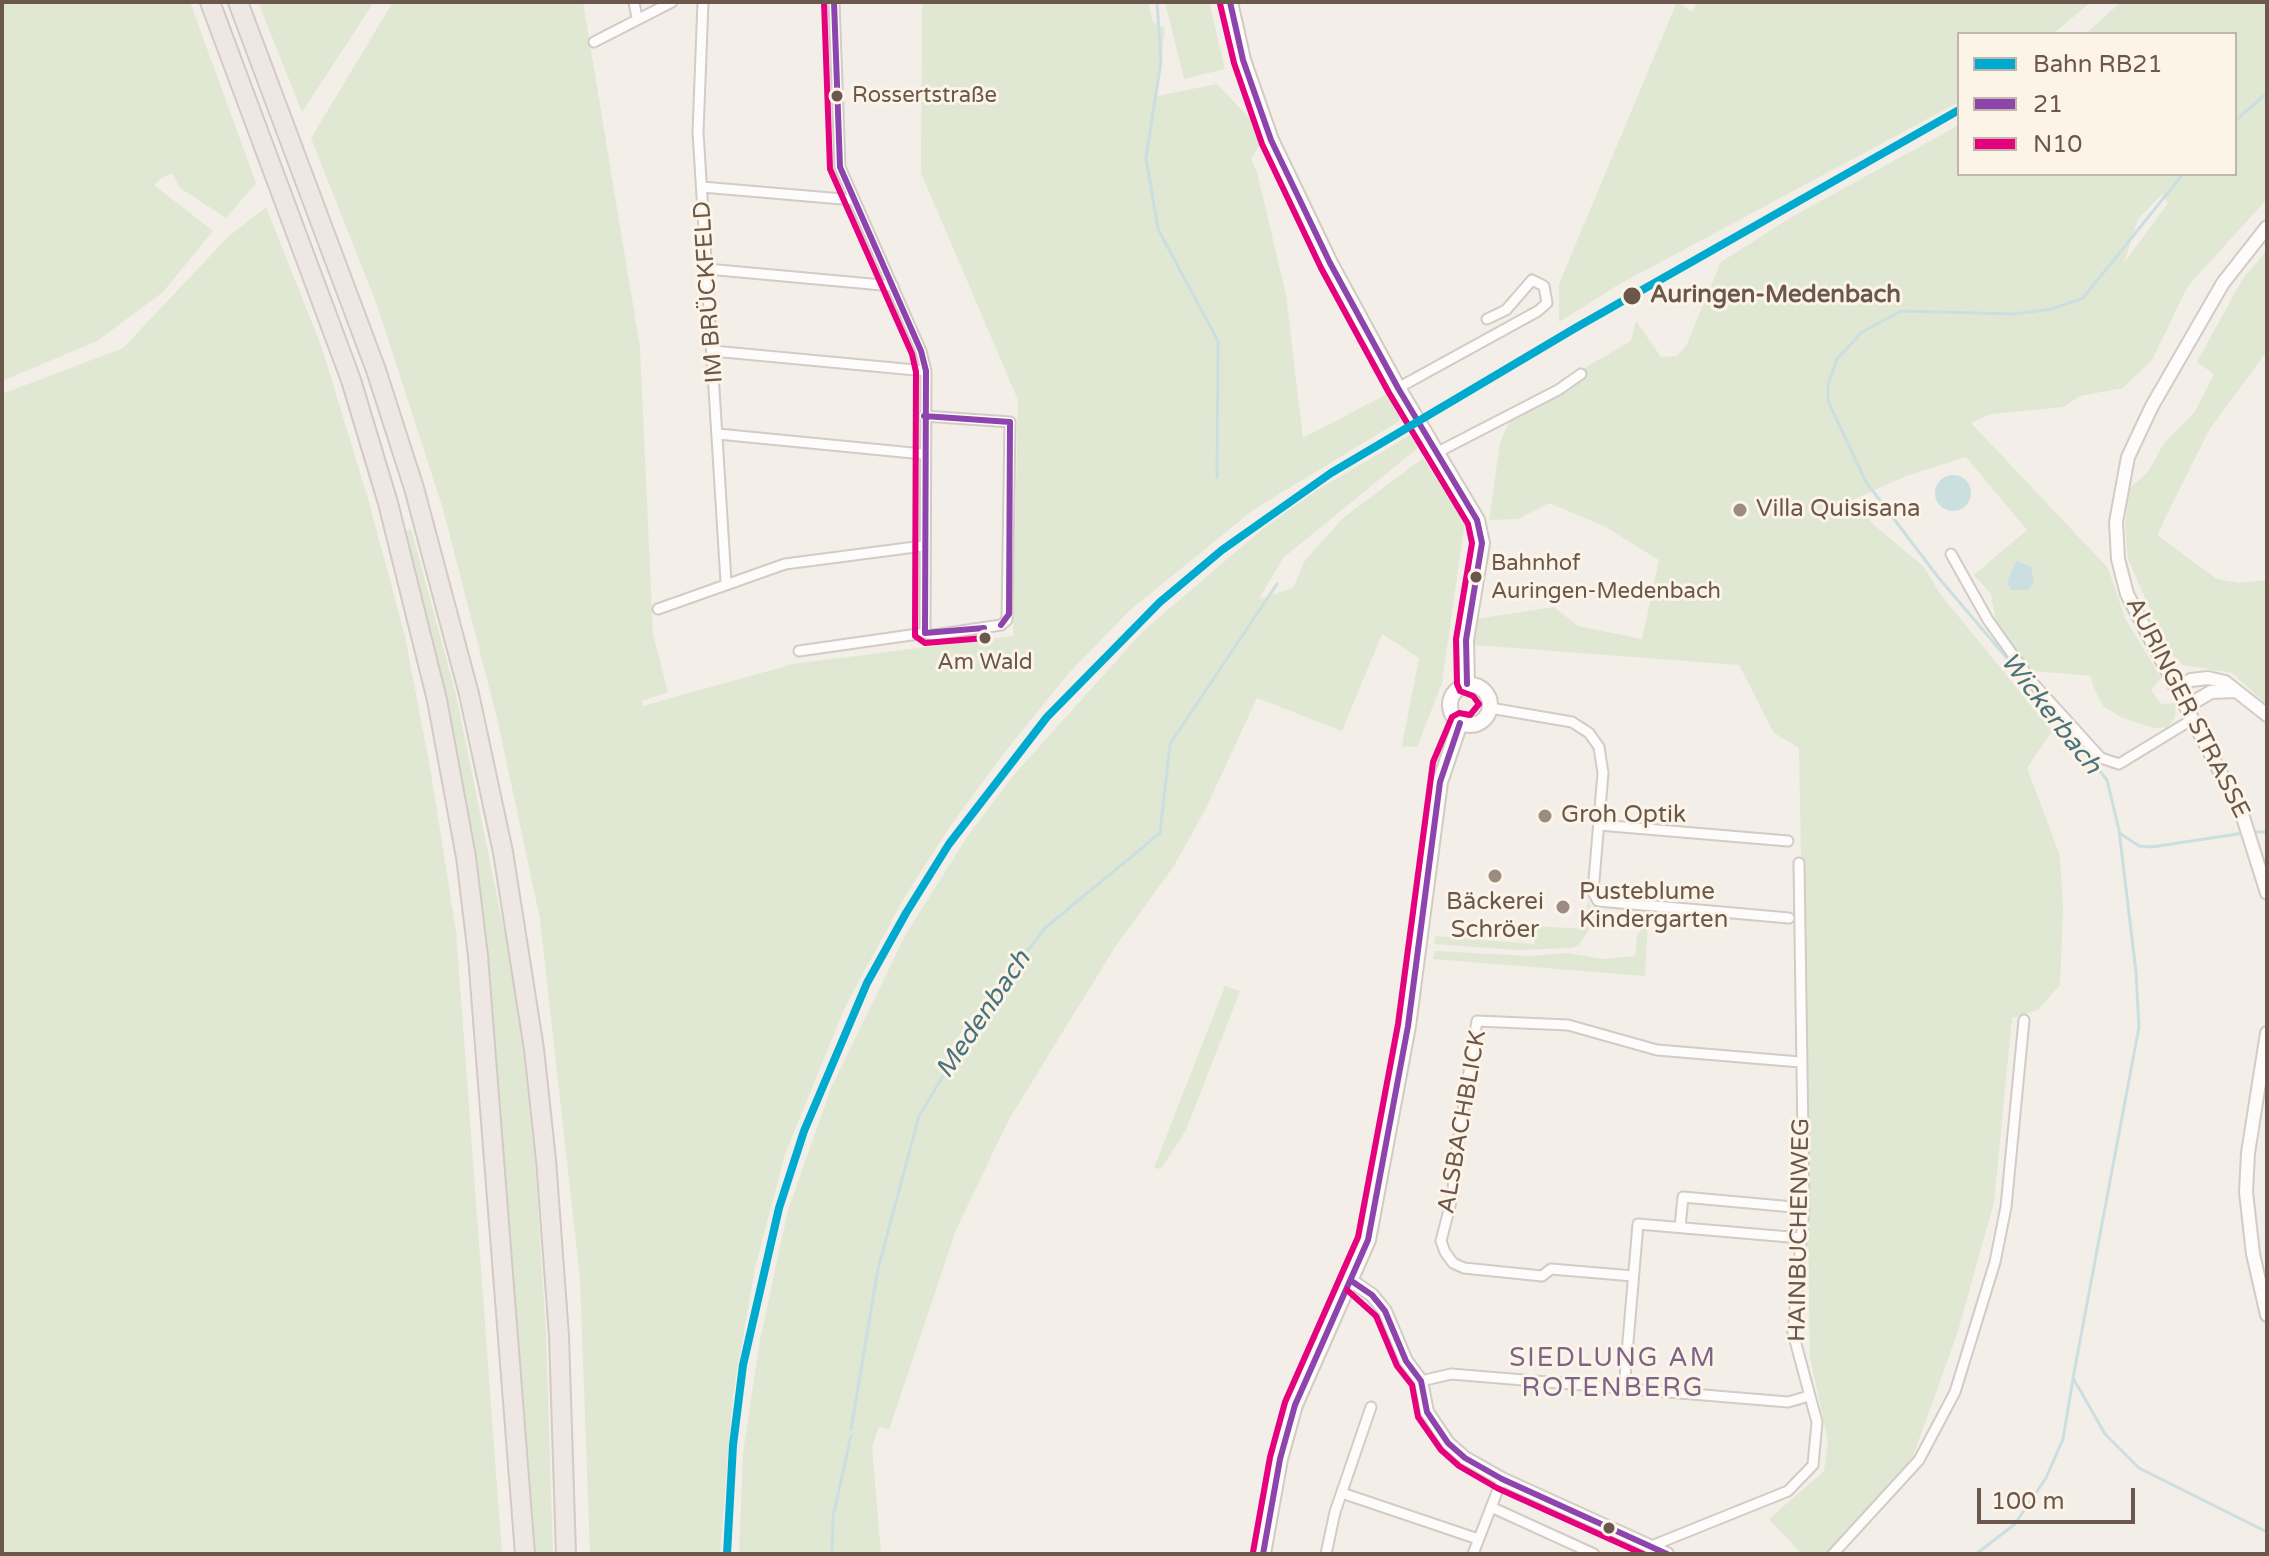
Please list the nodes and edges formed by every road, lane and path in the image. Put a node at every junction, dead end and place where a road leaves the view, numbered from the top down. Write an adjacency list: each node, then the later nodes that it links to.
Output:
1 (210, 2): 61 (highway)
2 (238, 2): 62 (highway)
3 (634, 2): 8 (street)
4 (672, 2): 8 (street)
5 (703, 2): 10 (street, IM BRÜCKFELD)
6 (834, 2): 11 (street)
7 (1230, 2): 19 (main road)
8 (637, 18): 9 (street)
9 (594, 42)
10 (702, 187): 11 (street); 13 (street, IM BRÜCKFELD)
11 (854, 200): 14 (street)
12 (2267, 227): 31 (street, AURINGER STRASSE)
13 (707, 269): 14 (street); 16 (street, IM BRÜCKFELD)
14 (893, 286): 17 (street)
15 (1487, 319): 19 (street)
16 (713, 351): 17 (street); 21 (street, IM BRÜCKFELD)
17 (926, 371): 20 (street)
18 (1581, 374): 22 (street)
19 (1398, 388): 22 (main road)
20 (924, 416): 23 (street); 28 (street)
21 (718, 434): 23 (street); 26 (street, IM BRÜCKFELD)
22 (1436, 453): 30 (main road)
23 (923, 454): 24 (street)
24 (923, 546): 26 (street); 28 (street)
25 (1951, 554): 36 (street)
26 (726, 582): 27 (street)
27 (658, 609)
28 (925, 633): 29 (street)
29 (799, 651)
30 (1467, 684): 34 (main road); 37 (main road)
31 (2176, 688): 32 (street); 33 (street, AURINGER STRASSE)
32 (2239, 692): 33 (street); 35 (street)
33 (2187, 706): 36 (street, AURINGER STRASSE)
34 (1490, 708): 37 (main road); 38 (street)
35 (2267, 715)
36 (2193, 719): 41 (street, AURINGER STRASSE)
37 (1460, 723): 50 (main road)
38 (1599, 825): 39 (street); 42 (street)
39 (1788, 841)
40 (1799, 863): 45 (street, HAINBUCHENWEG)
41 (2267, 893)
42 (1789, 918)
43 (2024, 1020): 68 (street)
44 (2267, 1033): 51 (street)
45 (1800, 1062): 46 (street, HAINBUCHENWEG); 49 (street, ALSBACHBLICK)
46 (1804, 1208): 47 (street); 48 (street, HAINBUCHENWEG)
47 (1680, 1227): 48 (street); 49 (street)
48 (1801, 1238): 54 (street, HAINBUCHENWEG)
49 (1633, 1276): 53 (street)
50 (1353, 1282): 52 (street); 63 (main road)
51 (2267, 1315)
52 (1421, 1381): 53 (street); 56 (street)
53 (1624, 1389): 54 (street)
54 (1809, 1396): 60 (street, HAINBUCHENWEG)
55 (1371, 1407): 57 (street)
56 (1502, 1479): 58 (street); 60 (street)
57 (1342, 1493): 59 (street); 64 (street)
58 (1491, 1507): 59 (street); 66 (street)
59 (1478, 1539): 65 (street)
60 (1654, 1545): 67 (street)
61 (525, 1554)
62 (566, 1554)
63 (1263, 1554)
64 (1326, 1554)
65 (1473, 1554)
66 (1594, 1554)
67 (1667, 1554)
68 (1833, 1554)

